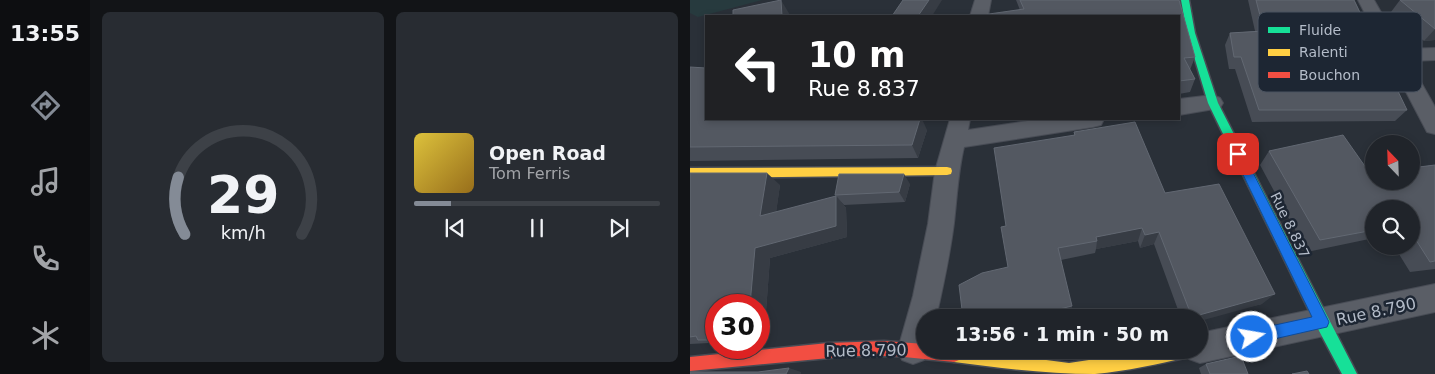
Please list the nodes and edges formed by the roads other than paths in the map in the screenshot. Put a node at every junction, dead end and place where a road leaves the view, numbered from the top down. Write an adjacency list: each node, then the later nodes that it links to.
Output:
1 (983, 0): 5 (street)
2 (1185, 0): 9 (street, Rue 8.837)
3 (1366, 0): 4 (street)
4 (1373, 12)
5 (979, 15)
6 (1422, 54): 7 (street)
7 (1435, 54)
8 (1417, 92): 12 (street)
9 (1213, 104): 10 (street); 17 (street, Rue 8.837)
10 (1180, 107)
11 (1080, 120): 13 (street)
12 (1435, 126)
13 (957, 129): 14 (street)
14 (947, 170): 15 (street); 19 (street)
15 (690, 173)
16 (1435, 298): 17 (street, Rue 8.790)
17 (1322, 322): 18 (street, Rue 8.790); 24 (street, Rue 8.837)
18 (1208, 346)
19 (913, 349): 20 (street, Rue 8.790); 23 (street, Rue 8.790)
20 (916, 349)
21 (987, 359): 22 (street, Rue 8.790)
22 (1146, 359)
23 (690, 364)
24 (1350, 374)

